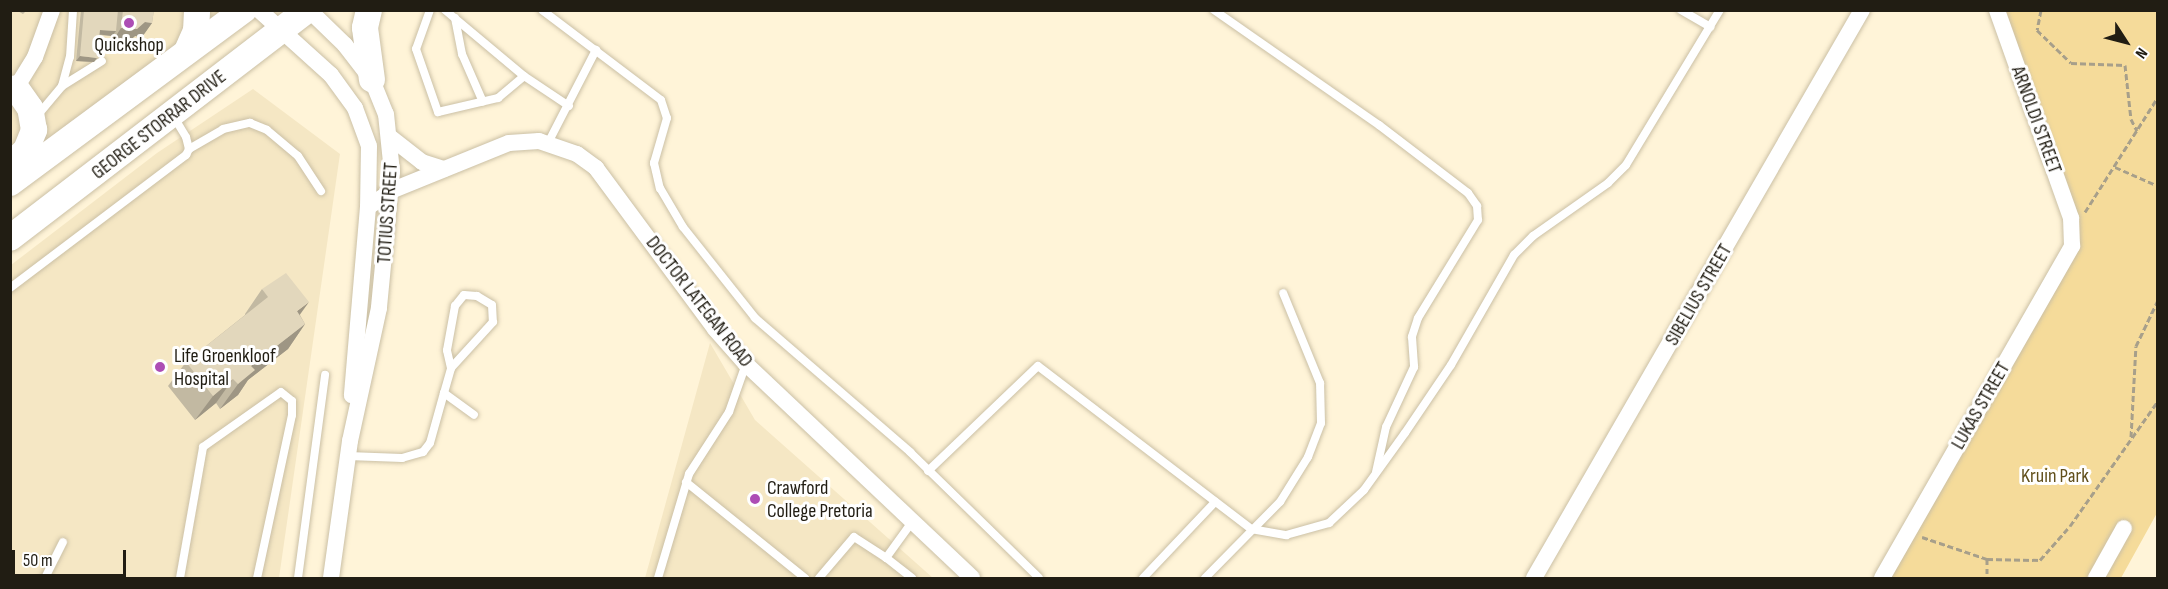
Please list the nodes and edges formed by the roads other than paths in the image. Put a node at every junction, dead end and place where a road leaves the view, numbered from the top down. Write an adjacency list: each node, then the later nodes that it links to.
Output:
1 (52, 10): 25 (street)
2 (73, 10): 24 (lane)
3 (197, 10): 20 (main road)
4 (244, 10): 20 (main road, GEORGE STORRAR DRIVE)
5 (259, 10): 18 (street, TOTIUS STREET)
6 (308, 10): 18 (main road, GEORGE STORRAR DRIVE); 23 (street, TOTIUS STREET)
7 (369, 10): 23 (main road)
8 (430, 10): 26 (lane)
9 (445, 10): 16 (lane)
10 (542, 10): 19 (lane)
11 (1214, 10): 51 (lane)
12 (1680, 10): 17 (lane)
13 (1720, 10): 17 (lane)
14 (1862, 10): 72 (street, SIBELIUS STREET)
15 (1997, 10): 40 (street, ARNOLDI STREET)
16 (455, 18): 22 (lane); 26 (lane)
17 (1711, 27): 51 (lane)
18 (284, 29): 28 (main road, GEORGE STORRAR DRIVE); 34 (street, TOTIUS STREET)
19 (596, 50): 27 (lane); 50 (lane)
20 (187, 51): 36 (main road, GEORGE STORRAR DRIVE)
21 (102, 61): 24 (lane)
22 (524, 76): 26 (lane); 27 (lane)
23 (372, 80): 30 (street, TOTIUS STREET)
24 (62, 86): 29 (lane)
25 (14, 92): 29 (main road)
26 (483, 102)
27 (569, 105): 31 (lane)
28 (173, 115): 32 (lane); 41 (main road, GEORGE STORRAR DRIVE)
29 (34, 119): 33 (main road)
30 (390, 137): 35 (street); 37 (street, TOTIUS STREET)
31 (548, 142): 35 (street, DOCTOR LATEGAN ROAD); 44 (street, DOCTOR LATEGAN ROAD)
32 (189, 149): 38 (lane); 42 (lane)
33 (10, 165)
34 (370, 167): 37 (street); 39 (street, TOTIUS STREET)
35 (444, 169): 37 (street, DOCTOR LATEGAN ROAD)
36 (10, 183)
37 (393, 190): 39 (street, DOCTOR LATEGAN ROAD); 49 (street, TOTIUS STREET)
38 (321, 191)
39 (368, 207): 49 (street, TOTIUS STREET)
40 (2074, 230): 73 (street, LUKAS STREET)
41 (10, 238)
42 (10, 288)
43 (1283, 294): 56 (lane)
44 (746, 364): 52 (lane); 54 (street, DOCTOR LATEGAN ROAD)
45 (451, 368): 45 (lane); 47 (lane)
46 (325, 375): 62 (lane)
47 (444, 393): 48 (lane); 49 (lane)
48 (474, 416)
49 (349, 448): 63 (street, TOTIUS STREET)
50 (928, 471): 53 (lane); 69 (lane)
51 (1376, 473): 56 (lane)
52 (686, 482): 64 (lane); 65 (lane)
53 (1215, 502): 56 (lane); 70 (lane)
54 (912, 522): 58 (lane); 68 (street, DOCTOR LATEGAN ROAD)
55 (2124, 528): 74 (street)
56 (1251, 529): 71 (lane)
57 (63, 542): 59 (lane)
58 (886, 558): 66 (lane); 67 (lane)
59 (45, 579)
60 (180, 579): 61 (lane)
61 (256, 579)
62 (298, 579)
63 (331, 579)
64 (658, 579)
65 (805, 579)
66 (819, 579)
67 (912, 579)
68 (972, 579)
69 (1039, 579)
70 (1143, 579)
71 (1205, 579)
72 (1534, 579)
73 (1882, 579)
74 (2096, 579)

